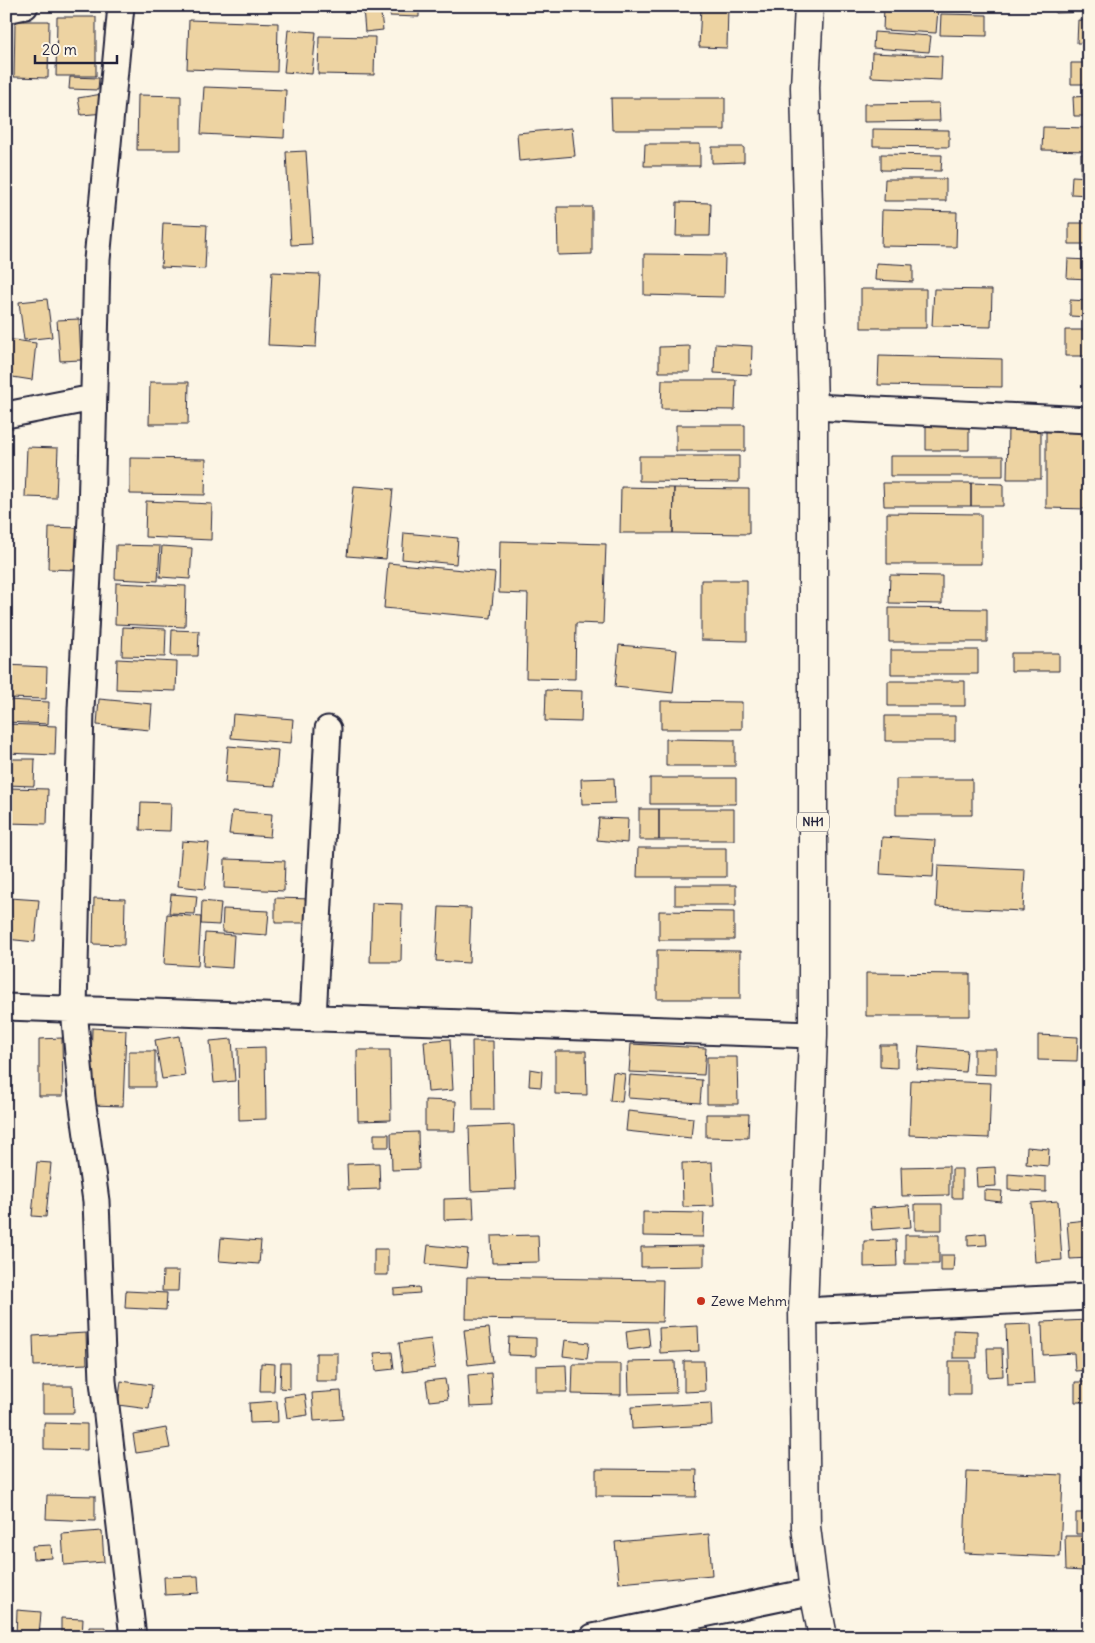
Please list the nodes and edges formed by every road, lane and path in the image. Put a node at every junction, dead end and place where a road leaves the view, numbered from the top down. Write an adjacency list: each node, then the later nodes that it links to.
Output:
1 (25, 6): 4 (street)
2 (121, 6): 5 (street)
3 (809, 6): 6 (highway, NH1)
4 (6, 10)
5 (94, 398): 7 (street); 11 (street)
6 (814, 407): 8 (street); 13 (highway, NH1)
7 (6, 415)
8 (1089, 420)
9 (328, 729): 12 (street)
10 (6, 1007): 11 (street)
11 (74, 1010): 12 (street); 17 (street)
12 (314, 1018): 13 (street)
13 (813, 1035): 15 (highway, NH1)
14 (1089, 1297): 15 (street)
15 (803, 1311): 16 (highway, NH1)
16 (814, 1592): 18 (street); 19 (highway, NH1)
17 (133, 1637)
18 (593, 1637)
19 (824, 1637)

